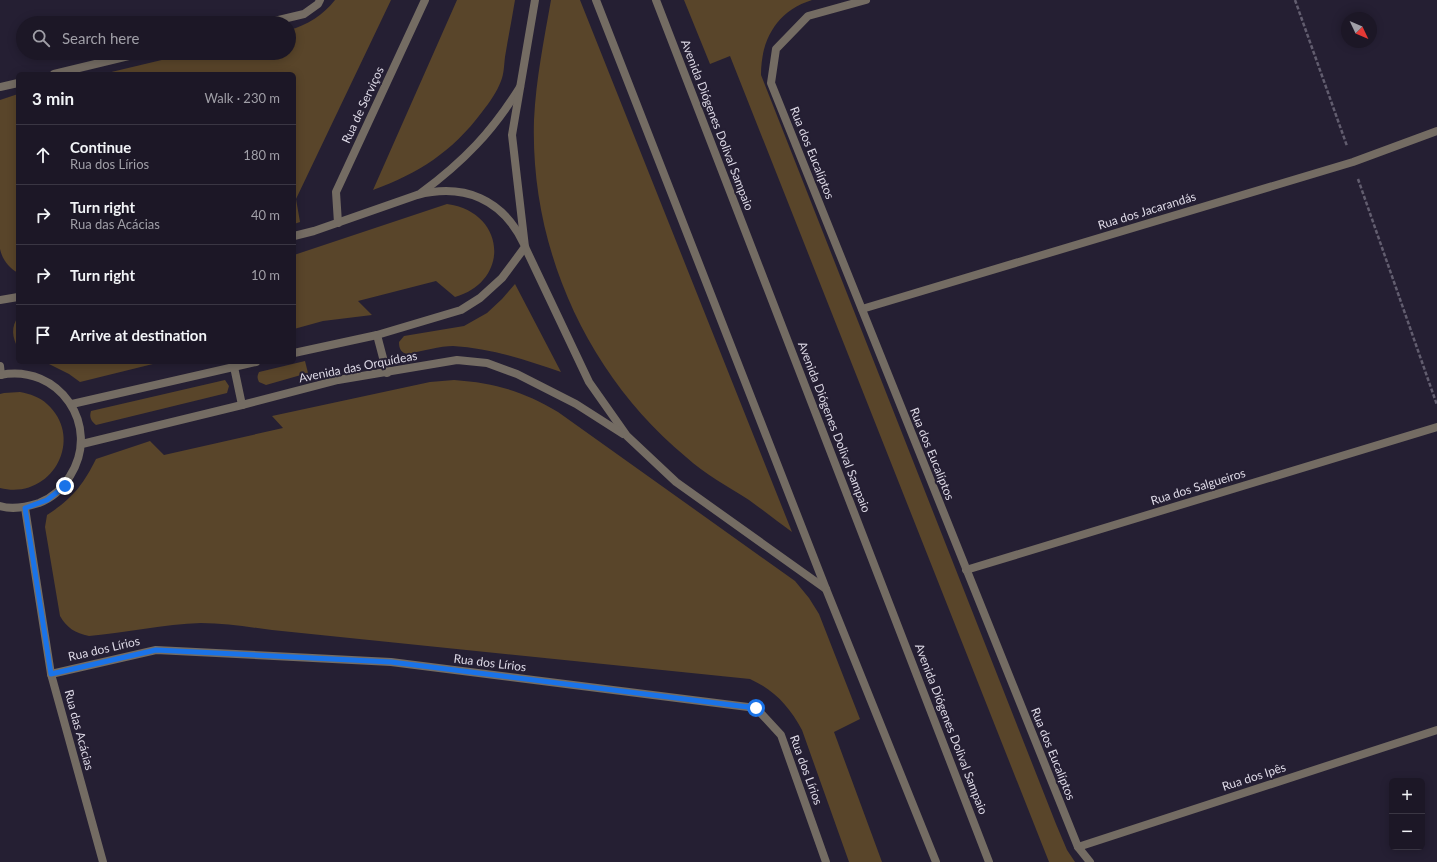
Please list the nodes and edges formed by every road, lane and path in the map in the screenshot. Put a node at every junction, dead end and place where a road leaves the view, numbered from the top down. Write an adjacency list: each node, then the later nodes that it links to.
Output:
1 (320, 0): 8 (street)
2 (425, 0): 17 (street, Rua de Serviços)
3 (535, 0): 13 (street)
4 (596, 0): 38 (street)
5 (656, 0): 45 (street, Avenida Diógenes Dolival Sampaio)
6 (866, 0): 22 (street, Rua dos Eucalíptos)
7 (1295, 0): 15 (path)
8 (296, 16)
9 (112, 60): 10 (street)
10 (62, 72)
11 (16, 83): 12 (street)
12 (0, 87)
13 (520, 87): 16 (street); 19 (street)
14 (1437, 131): 15 (street, Rua dos Jacarandás)
15 (1352, 162): 22 (street, Rua dos Jacarandás); 31 (path)
16 (417, 195): 17 (street); 19 (street)
17 (338, 223): 18 (street)
18 (296, 236)
19 (525, 247): 23 (street); 33 (street)
20 (16, 297): 21 (street)
21 (0, 300)
22 (862, 309): 37 (street, Rua dos Eucalíptos)
23 (377, 335): 24 (street); 28 (street)
24 (296, 353)
25 (247, 364): 26 (street)
26 (234, 367): 29 (street); 30 (street)
27 (0, 372): 29 (street)
28 (387, 373): 30 (street, Avenida das Orquídeas); 33 (street, Avenida das Orquídeas)
29 (72, 404): 34 (street)
30 (242, 405): 34 (street, Avenida das Orquídeas)
31 (1437, 405)
32 (1437, 427): 37 (street, Rua dos Salgueiros)
33 (627, 436): 38 (street)
34 (82, 444): 36 (street)
35 (0, 506): 36 (street)
36 (25, 508): 39 (street, Rua das Acácias)
37 (966, 570): 41 (street, Rua dos Eucalíptos)
38 (826, 589): 44 (street)
39 (51, 674): 42 (street, Rua das Acácias); 43 (street, Rua dos Lírios)
40 (1437, 730): 41 (street, Rua dos Ipês)
41 (1078, 848): 46 (street, Rua dos Eucalíptos)
42 (103, 862)
43 (826, 862)
44 (936, 862)
45 (989, 862)
46 (1090, 862)

